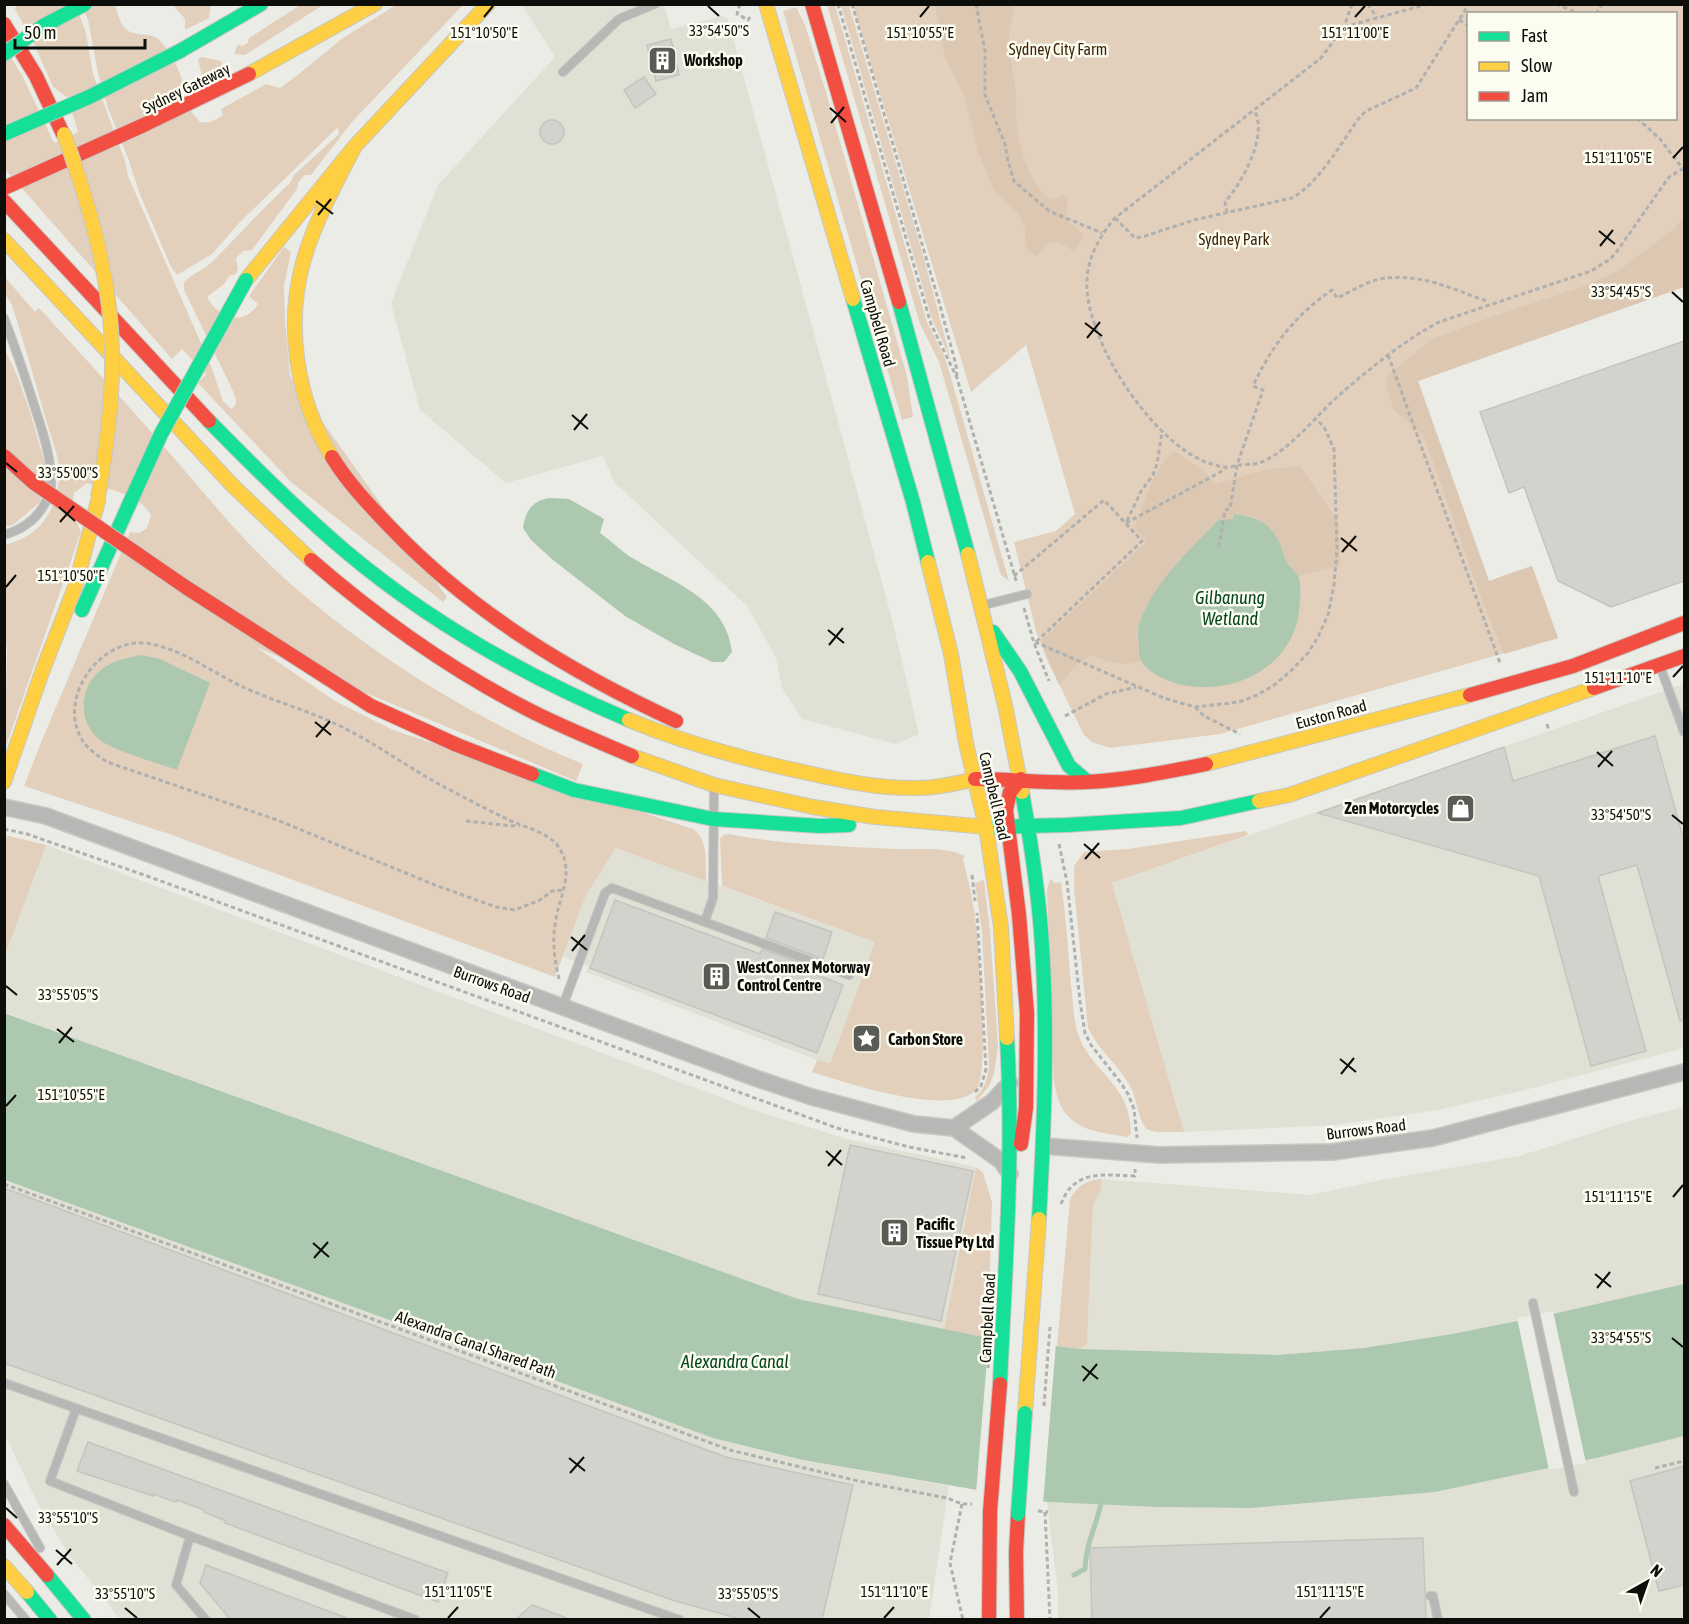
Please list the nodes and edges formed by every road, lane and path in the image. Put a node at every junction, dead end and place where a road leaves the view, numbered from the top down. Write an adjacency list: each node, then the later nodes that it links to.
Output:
1 (85, 4): 26 (main road, bridge)
2 (261, 4): 30 (main road, bridge)
3 (375, 4): 33 (main road, Sydney Gateway)
4 (488, 4): 31 (main road)
5 (655, 4): 27 (lane)
6 (740, 4): 20 (path)
7 (766, 4): 71 (main road, Campbell Road)
8 (812, 4): 54 (main road, Campbell Road)
9 (838, 4): 42 (path)
10 (852, 4): 42 (path)
11 (976, 4): 37 (path)
12 (1352, 4): 25 (path)
13 (1368, 4): 21 (path)
14 (1428, 4): 21 (path)
15 (1469, 4): 22 (path)
16 (1556, 4): 18 (path)
17 (1569, 4): 18 (path)
18 (1569, 10): 19 (path)
19 (1574, 12)
20 (753, 14)
21 (1377, 18): 25 (path)
22 (1459, 20): 24 (path); 35 (path)
23 (4, 24): 70 (main road, bridge)
24 (1467, 24)
25 (1344, 27): 28 (path)
26 (4, 54)
27 (563, 72)
28 (1254, 110): 35 (path); 36 (path)
29 (1639, 120): 32 (path)
30 (4, 134)
31 (355, 146): 56 (main road, bridge); 71 (main road)
32 (1684, 168): 39 (path)
33 (4, 188)
34 (4, 201): 71 (main road)
35 (1227, 213): 36 (path)
36 (1115, 218): 37 (path)
37 (1102, 233): 44 (path)
38 (4, 240): 74 (main road)
39 (1490, 303): 41 (path); 46 (path)
40 (4, 318): 49 (lane)
41 (1388, 355): 43 (path); 62 (path)
42 (957, 378): 51 (path)
43 (1315, 418): 46 (path); 66 (path)
44 (1162, 432): 47 (path); 48 (path)
45 (4, 456): 76 (main road, bridge)
46 (1237, 465): 47 (path); 50 (path)
47 (1227, 468): 48 (path)
48 (1126, 523): 51 (path); 59 (path)
49 (4, 535)
50 (1219, 547)
51 (1014, 576): 52 (path)
52 (1016, 583)
53 (1027, 594): 54 (lane)
54 (982, 606): 58 (main road, Campbell Road)
55 (1024, 610): 59 (path)
56 (77, 622)
57 (1684, 623): 73 (main road, Euston Road)
58 (986, 624): 72 (main road, Campbell Road); 73 (main road)
59 (1035, 642): 64 (path); 65 (path)
60 (68, 643): 70 (main road)
61 (1684, 656): 63 (main road)
62 (1500, 663)
63 (1660, 664): 68 (lane); 81 (main road)
64 (1051, 685)
65 (1138, 687): 66 (path); 67 (path)
66 (1195, 708): 69 (path)
67 (1064, 716)
68 (1684, 732)
69 (1240, 734)
70 (5, 779)
71 (975, 779): 72 (main road, Euston Road); 82 (main road, Campbell Road)
72 (1021, 779): 73 (main road, Euston Road); 80 (main road); 81 (main road, Campbell Road)
73 (1088, 782)
74 (714, 785): 76 (lane); 78 (main road)
75 (4, 807): 90 (street, Burrows Road)
76 (713, 819): 78 (main road); 87 (lane)
77 (466, 821): 79 (path)
78 (910, 821): 82 (main road)
79 (520, 825): 86 (path); 86 (path)
80 (1009, 826): 81 (main road); 82 (main road); 99 (main road)
81 (1029, 826): 96 (main road, Campbell Road)
82 (986, 827): 92 (main road, Campbell Road)
83 (4, 829): 97 (path, Burrows Road)
84 (1062, 858): 95 (path)
85 (972, 873): 93 (path)
86 (564, 890): 89 (path)
87 (705, 921): 88 (lane); 90 (lane)
88 (849, 975)
89 (559, 981)
90 (562, 1008): 94 (street, Burrows Road)
91 (1684, 1072): 96 (street, Burrows Road)
92 (1010, 1083): 94 (street); 99 (main road, Campbell Road)
93 (970, 1098)
94 (954, 1128): 99 (street, Burrows Road)
95 (1137, 1138)
96 (1044, 1146): 126 (main road, Campbell Road, bridge)
97 (972, 1159)
98 (1135, 1165): 101 (path)
99 (1010, 1174): 125 (main road, Campbell Road, bridge)
100 (4, 1184): 109 (path, Alexandra Canal Shared Path)
101 (1060, 1205)
102 (1533, 1303): 108 (lane)
103 (4, 1383): 104 (lane)
104 (76, 1408): 113 (lane); 123 (lane)
105 (1684, 1461): 106 (path)
106 (1655, 1468)
107 (4, 1484): 114 (lane)
108 (1574, 1492)
109 (947, 1498)
110 (962, 1504): 124 (path)
111 (1045, 1512): 127 (path)
112 (4, 1525): 120 (main road)
113 (190, 1536): 121 (lane); 122 (lane)
114 (42, 1551)
115 (4, 1566): 119 (main road)
116 (4, 1594): 118 (lane)
117 (1430, 1596): 128 (lane)
118 (26, 1620)
119 (50, 1620)
120 (86, 1620)
121 (206, 1620)
122 (416, 1620)
123 (680, 1620)
124 (963, 1620)
125 (989, 1620)
126 (1017, 1620)
127 (1050, 1620)
128 (1438, 1620)

